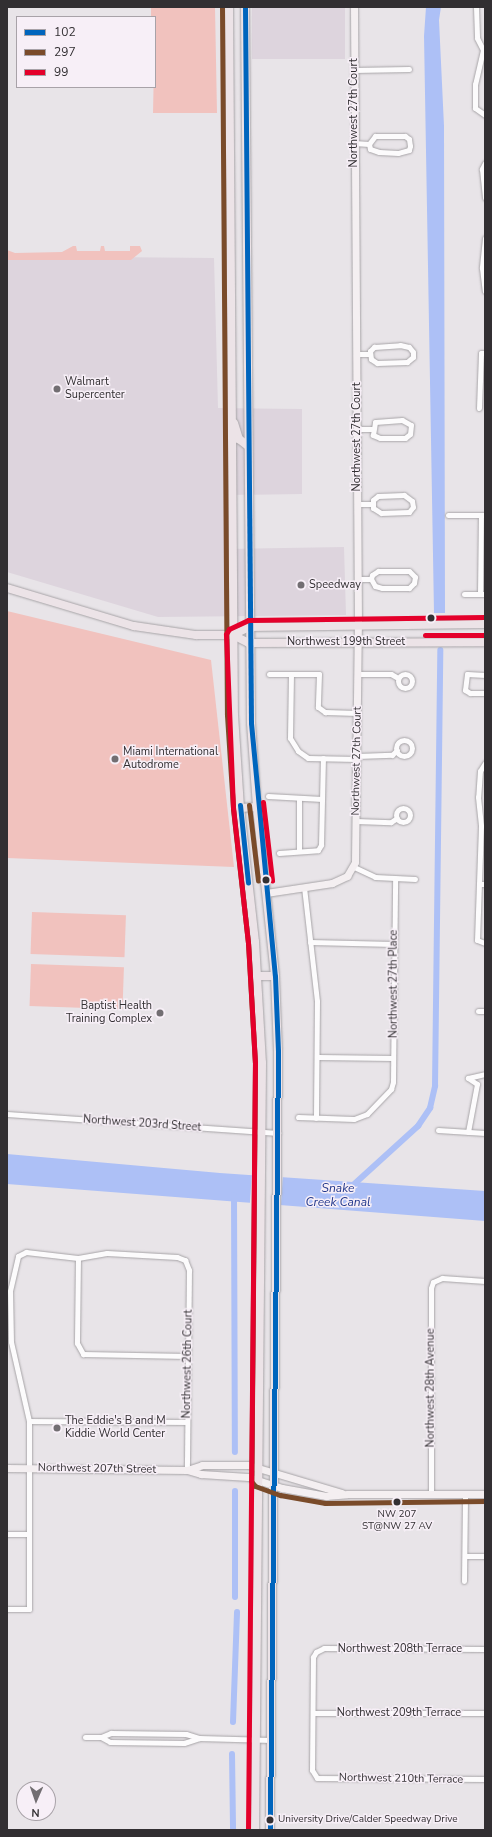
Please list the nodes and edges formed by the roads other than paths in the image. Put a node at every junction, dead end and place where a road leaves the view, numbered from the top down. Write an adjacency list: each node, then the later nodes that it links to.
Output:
1 (228, 7): 20 (main road)
2 (245, 7): 23 (main road)
3 (354, 7): 7 (street, Northwest 27th Court)
4 (476, 7): 5 (street)
5 (484, 50): 8 (street)
6 (408, 69): 7 (street)
7 (354, 70): 9 (street, Northwest 27th Court)
8 (485, 115)
9 (354, 143): 10 (street); 16 (street, Northwest 27th Court)
10 (369, 144): 10 (street)
11 (485, 162): 12 (street)
12 (485, 198)
13 (485, 238): 14 (street)
14 (485, 291)
15 (485, 353): 18 (street)
16 (356, 354): 17 (street); 21 (street, Northwest 27th Court)
17 (370, 354): 17 (street)
18 (483, 379): 19 (street)
19 (479, 408)
20 (232, 417): 23 (main road); 37 (main road)
21 (356, 429): 22 (street); 24 (street, Northwest 27th Court)
22 (372, 429): 22 (street)
23 (248, 446): 36 (main road)
24 (357, 504): 25 (street); 29 (street, Northwest 27th Court)
25 (372, 504): 25 (street)
26 (448, 515): 27 (street)
27 (483, 515): 28 (street)
28 (483, 571): 33 (street)
29 (358, 579): 30 (street); 35 (street, Northwest 27th Court)
30 (371, 579): 30 (street)
31 (7, 588): 37 (main road, Northwest 199th Street)
32 (464, 594): 33 (street)
33 (483, 594)
34 (485, 624): 35 (main road, Northwest 199th Street)
35 (358, 625): 36 (main road, Northwest 199th Street); 38 (street, Northwest 27th Court)
36 (249, 627): 37 (main road, Northwest 199th Street); 40 (main road)
37 (232, 635): 40 (main road, Northwest 199th Street); 56 (main road)
38 (358, 642): 39 (main road, Northwest 199th Street); 40 (main road, Northwest 199th Street); 43 (street, Northwest 27th Court)
39 (485, 642)
40 (249, 643): 55 (main road)
41 (269, 674): 42 (street)
42 (291, 674): 47 (street); 50 (street)
43 (358, 674): 45 (street); 47 (street, Northwest 27th Court)
44 (485, 675): 46 (street)
45 (398, 678)
46 (485, 694)
47 (357, 713): 49 (street, Northwest 27th Court)
48 (397, 750): 49 (street)
49 (356, 757): 50 (street); 58 (street, Northwest 27th Court)
50 (323, 758): 54 (street)
51 (485, 763): 59 (street)
52 (268, 796): 53 (street)
53 (299, 799): 54 (street); 60 (street)
54 (322, 800): 60 (street)
55 (257, 807): 56 (main road); 68 (main road)
56 (240, 808): 72 (main road)
57 (397, 818): 58 (street)
58 (356, 821): 62 (street, Northwest 27th Court)
59 (483, 826): 65 (street)
60 (299, 851): 61 (street)
61 (279, 853)
62 (354, 867): 63 (street); 67 (street)
63 (395, 879): 64 (street); 71 (street, Northwest 27th Place)
64 (415, 879)
65 (479, 884): 66 (street); 70 (street)
66 (485, 884)
67 (304, 887): 68 (street); 69 (street)
68 (266, 893): 73 (main road)
69 (310, 942): 71 (street); 76 (street)
70 (485, 943)
71 (394, 944): 77 (street, Northwest 27th Place)
72 (258, 976): 73 (main road); 83 (main road)
73 (274, 976): 85 (main road)
74 (478, 1010): 75 (street)
75 (485, 1011)
76 (318, 1057): 77 (street); 81 (street)
77 (393, 1058): 81 (street, Northwest 27th Place)
78 (485, 1074): 84 (street)
79 (7, 1114): 83 (street, Northwest 203rd Street)
80 (298, 1117): 81 (street)
81 (316, 1118)
82 (438, 1130): 84 (street)
83 (262, 1132): 85 (street, Northwest 203rd Street); 94 (main road)
84 (468, 1132): 86 (street)
85 (278, 1133): 96 (main road)
86 (485, 1133)
87 (78, 1258): 89 (street); 89 (street, Northwest 26th Court); 90 (street)
88 (485, 1281): 100 (street, Northwest 28th Avenue)
89 (188, 1356): 91 (street, Northwest 26th Court)
90 (29, 1421): 91 (street); 93 (street)
91 (187, 1422): 95 (street, Northwest 26th Court)
92 (7, 1468): 93 (street, Northwest 207th Street)
93 (30, 1468): 95 (street, Northwest 207th Street); 104 (street)
94 (258, 1468): 95 (street, Northwest 207th Street); 96 (street, Northwest 207th Street); 97 (main road)
95 (187, 1470): 97 (street, Northwest 207th Street)
96 (274, 1473): 98 (main road); 99 (street, Northwest 207th Street)
97 (258, 1480): 98 (street, Northwest 207th Street); 108 (main road)
98 (274, 1486): 99 (street, Northwest 207th Street); 109 (main road)
99 (346, 1494): 100 (street, Northwest 207th Street)
100 (430, 1494): 101 (street, Northwest 207th Street)
101 (465, 1494): 102 (street, Northwest 207th Street); 105 (street)
102 (485, 1494)
103 (7, 1534): 104 (street)
104 (29, 1534): 110 (street)
105 (465, 1556): 106 (street); 107 (street)
106 (485, 1556)
107 (464, 1582)
108 (257, 1604): 109 (main road); 117 (main road)
109 (272, 1604): 118 (main road)
110 (7, 1609)
111 (485, 1649): 112 (street, Northwest 208th Terrace)
112 (313, 1713): 113 (street, Northwest 209th Terrace); 119 (street, Northwest 210th Terrace)
113 (485, 1713)
114 (85, 1737): 115 (street)
115 (101, 1737): 116 (street); 116 (street)
116 (199, 1738): 117 (street)
117 (256, 1740): 118 (street); 120 (main road)
118 (271, 1740): 121 (main road)
119 (485, 1779)
120 (255, 1830)
121 (270, 1830)

